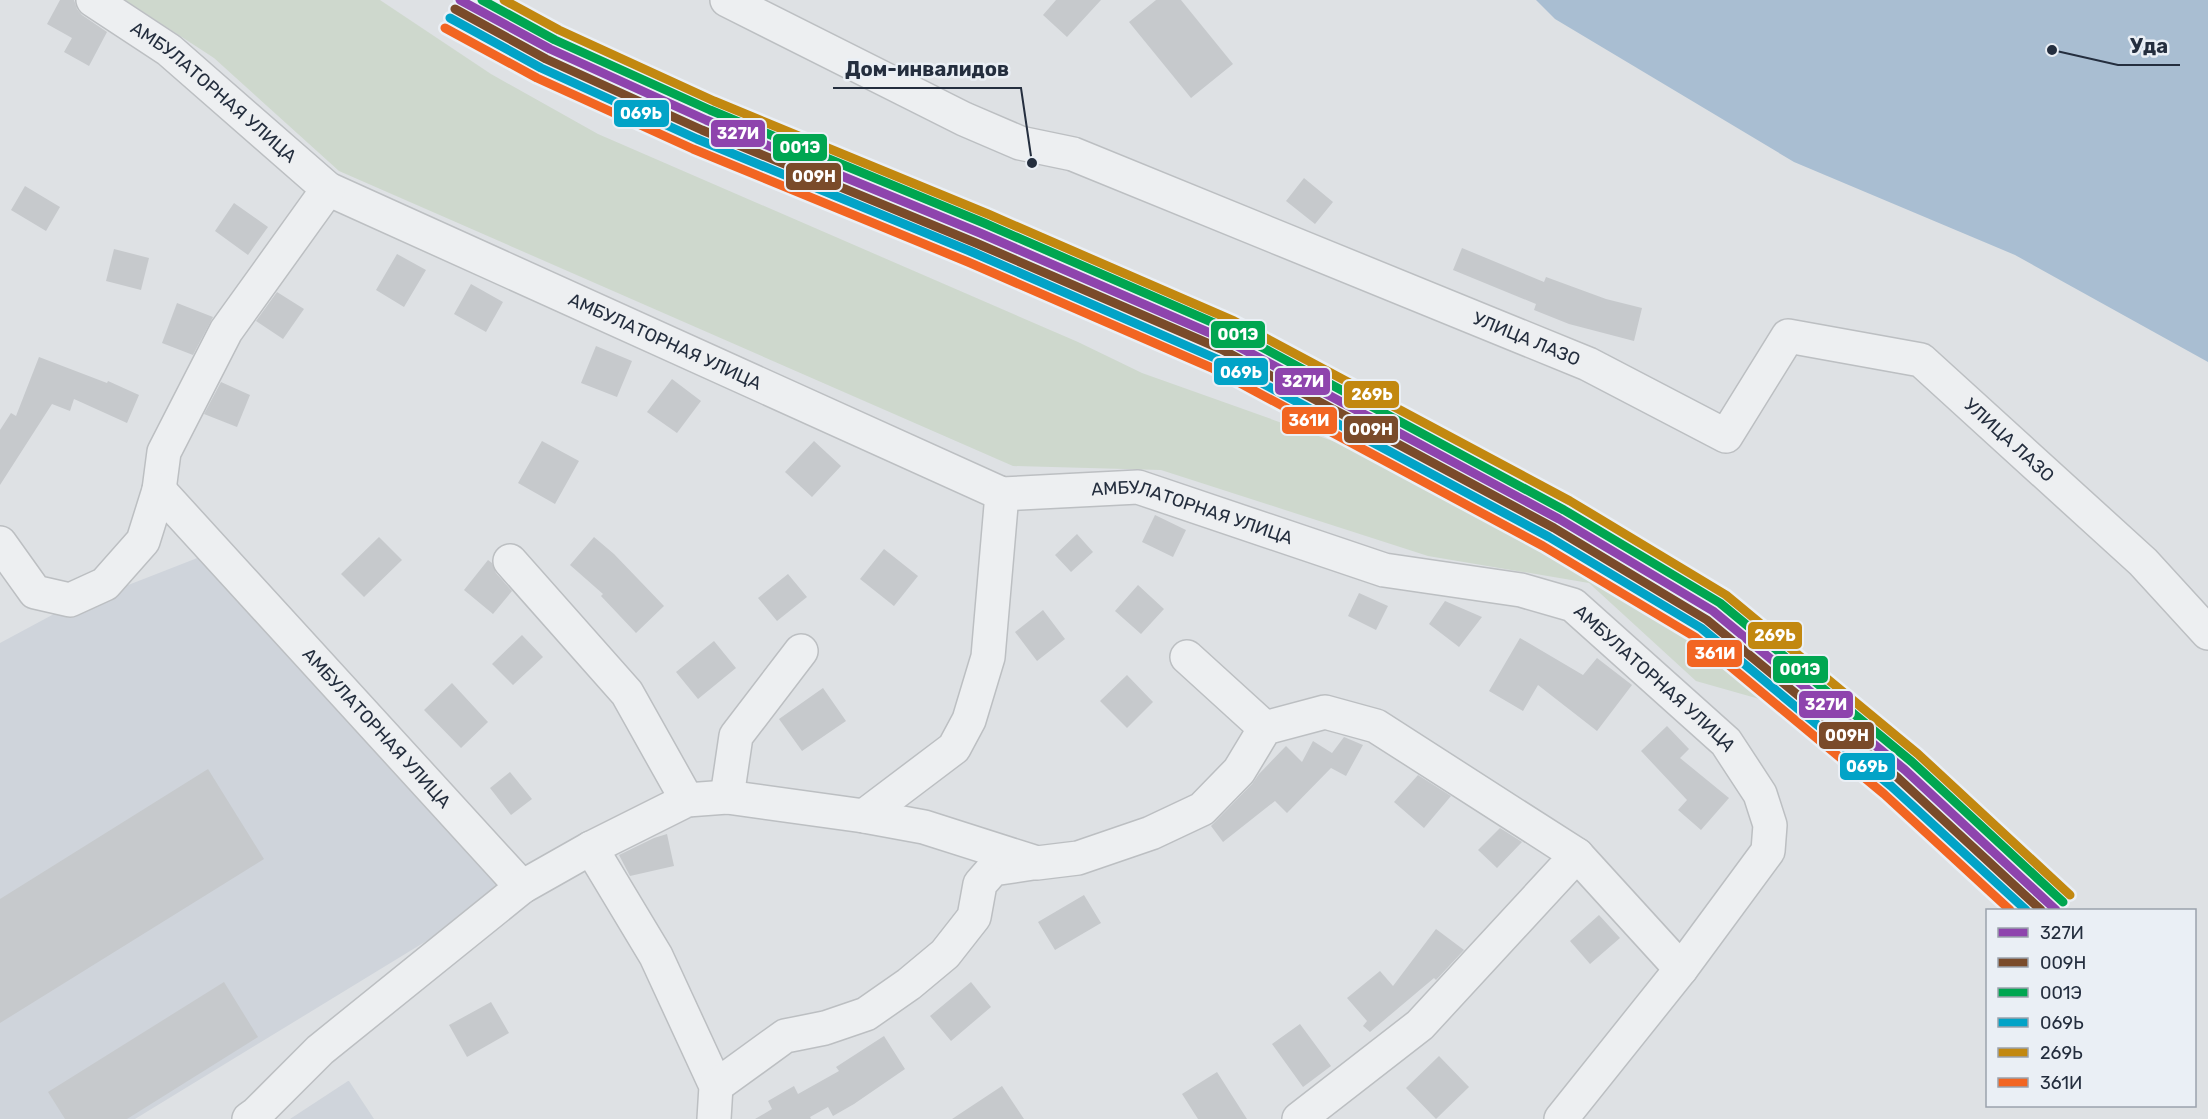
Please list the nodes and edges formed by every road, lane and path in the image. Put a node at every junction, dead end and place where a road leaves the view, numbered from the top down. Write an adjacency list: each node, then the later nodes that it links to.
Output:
1 (93, 0): 3 (street, АМБУЛАТОРНАЯ УЛИЦА)
2 (727, 0): 8 (street, УЛИЦА ЛАЗО)
3 (328, 189): 4 (street); 5 (street, АМБУЛАТОРНАЯ УЛИЦА)
4 (159, 490): 6 (street); 18 (street, АМБУЛАТОРНАЯ УЛИЦА)
5 (1002, 494): 14 (street); 19 (street, АМБУЛАТОРНАЯ УЛИЦА)
6 (0, 543)
7 (510, 561): 13 (street)
8 (2208, 633)
9 (801, 651): 12 (street)
10 (1187, 657): 11 (street)
11 (1264, 728): 16 (street); 17 (street)
12 (727, 797): 13 (street); 14 (street)
13 (687, 800): 15 (street)
14 (864, 816): 17 (street)
15 (591, 848): 18 (street); 20 (street)
16 (1577, 855): 19 (street); 23 (street)
17 (1038, 863): 20 (street)
18 (522, 887): 21 (street)
19 (1681, 969): 24 (street, АМБУЛАТОРНАЯ УЛИЦА)
20 (716, 1086): 22 (street)
21 (249, 1119)
22 (714, 1119)
23 (1299, 1119)
24 (1561, 1119)

